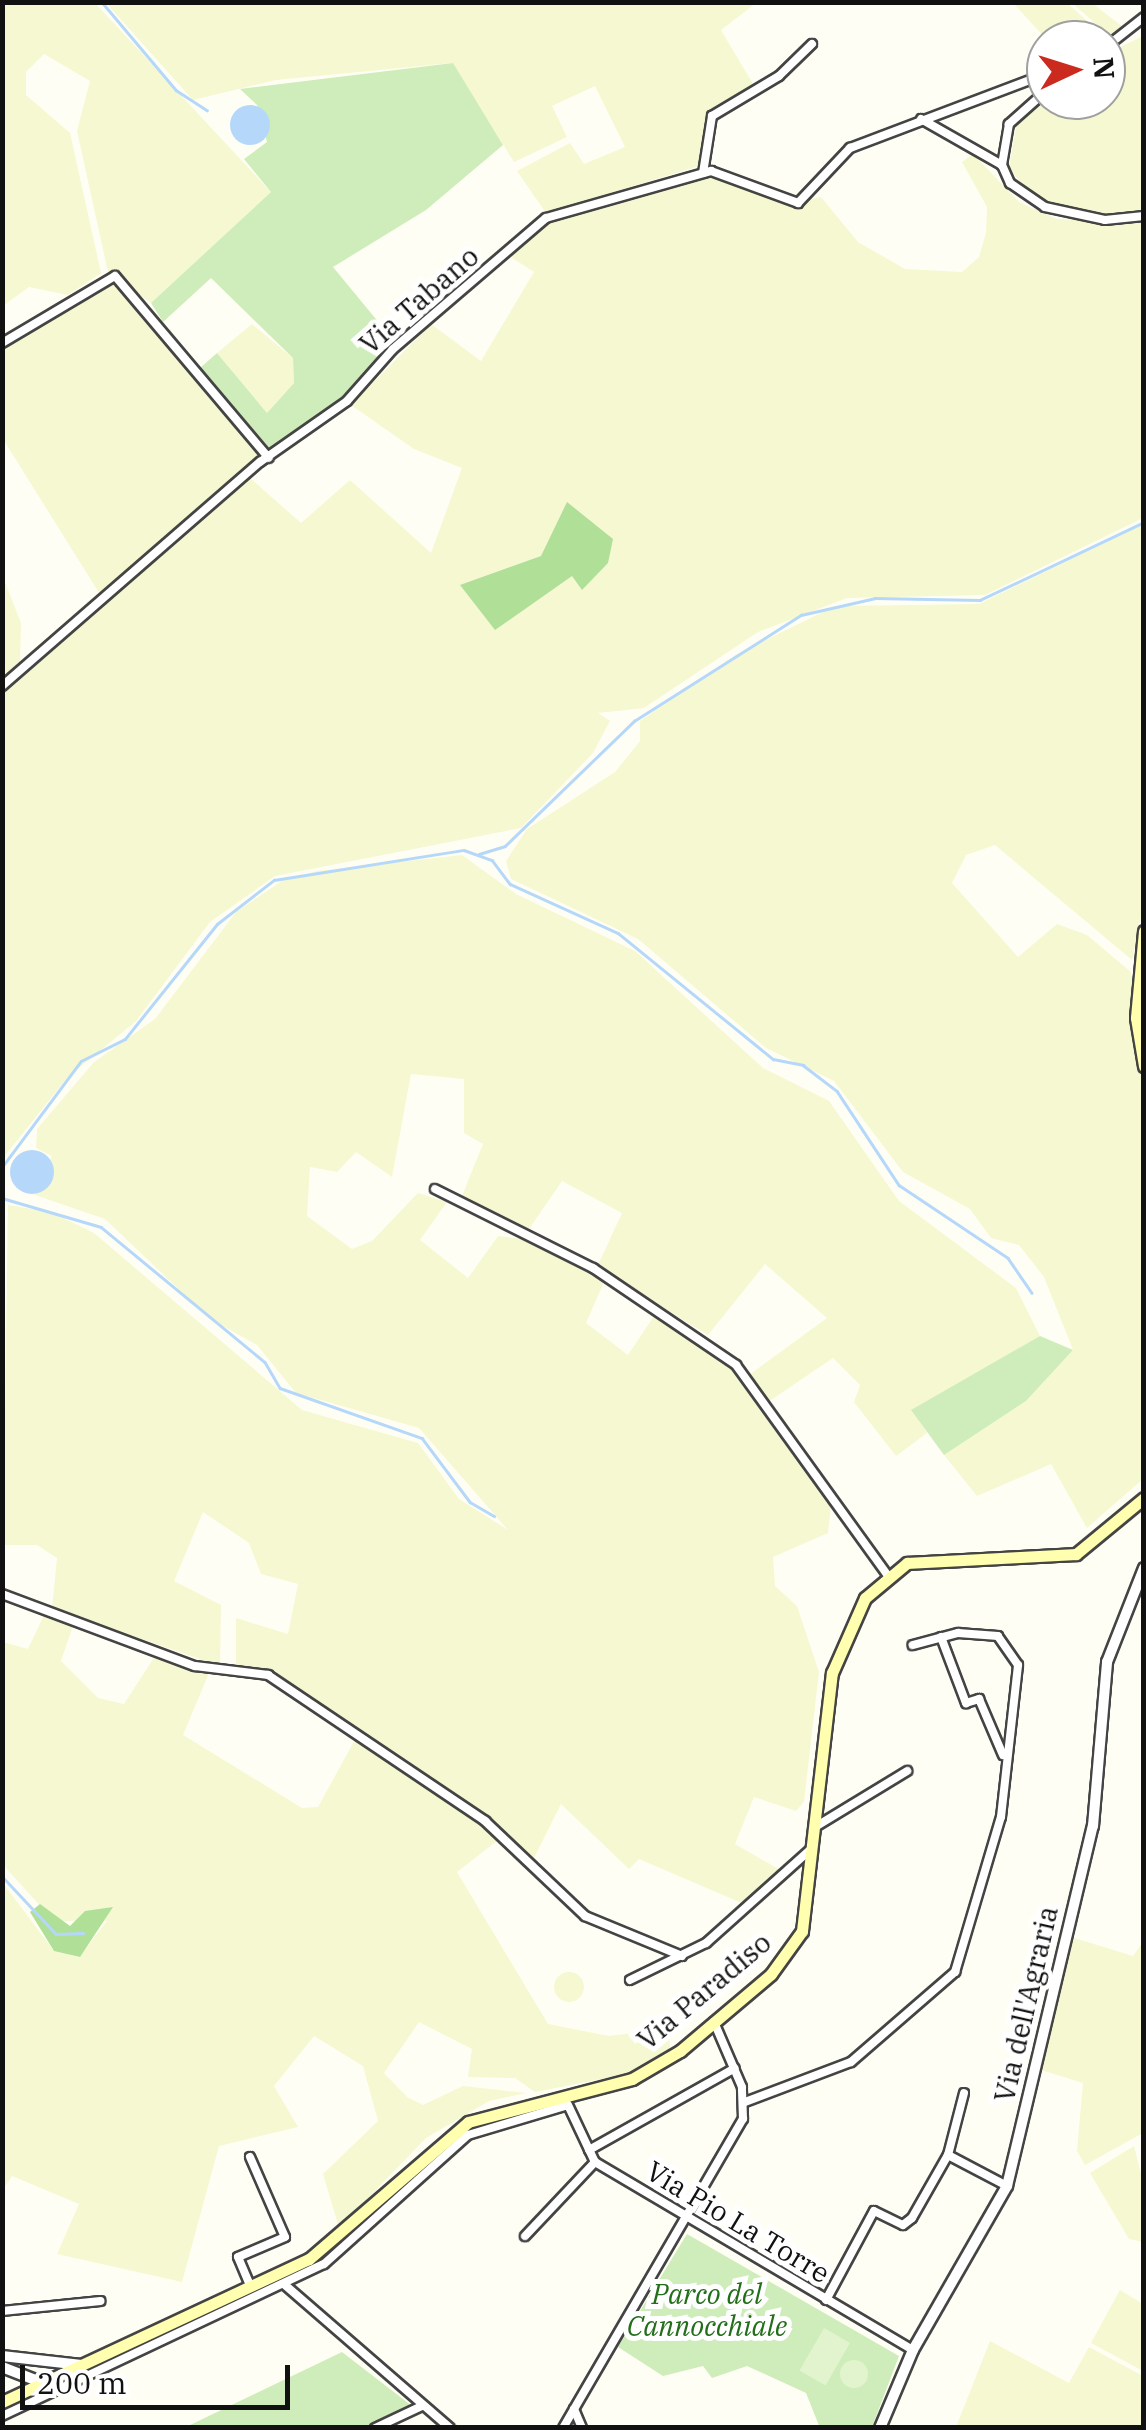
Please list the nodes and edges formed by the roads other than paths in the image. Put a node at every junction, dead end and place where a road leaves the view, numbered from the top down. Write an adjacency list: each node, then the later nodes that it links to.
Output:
1 (812, 44): 6 (street)
2 (1026, 81): 4 (street)
3 (1026, 109): 5 (street)
4 (921, 119): 5 (street); 6 (street)
5 (1002, 164): 7 (street)
6 (703, 172): 9 (street, Via Tabano)
7 (1144, 216)
8 (2, 342): 9 (street)
9 (268, 458): 10 (street, Via Tabano)
10 (2, 686)
11 (1144, 931): 12 (main road)
12 (1144, 1066)
13 (435, 1189): 16 (street)
14 (1144, 1498): 16 (main road)
15 (1144, 1568): 34 (street, Via dell'Agraria)
16 (887, 1574): 22 (main road, Via Paradiso)
17 (2, 1594): 24 (street)
18 (940, 1638): 19 (street); 20 (street); 20 (street)
19 (912, 1645)
20 (1003, 1755): 29 (street)
21 (908, 1770): 22 (street)
22 (815, 1828): 23 (main road, Via Paradiso)
23 (812, 1847): 24 (street); 26 (main road, Via Paradiso)
24 (682, 1956): 25 (street)
25 (630, 1980)
26 (714, 2022): 27 (street); 38 (main road, Via Paradiso)
27 (735, 2068): 29 (street); 30 (street)
28 (964, 2092): 31 (street)
29 (745, 2102): 35 (street)
30 (590, 2150): 33 (street); 37 (street)
31 (948, 2156): 34 (street); 40 (street)
32 (250, 2157): 38 (street)
33 (595, 2162): 35 (street, Via Pio La Torre); 36 (street)
34 (1007, 2186): 42 (street, Via dell'Agraria)
35 (685, 2219): 40 (street, Via Pio La Torre); 51 (street)
36 (525, 2236)
37 (285, 2286): 50 (street); 52 (street)
38 (252, 2288): 45 (main road, Via Paradiso)
39 (100, 2300): 41 (street)
40 (826, 2300): 42 (street, Via Pio La Torre)
41 (2, 2311)
42 (912, 2350): 57 (street, Via dell'Agraria)
43 (2, 2356): 44 (street)
44 (34, 2360): 45 (street); 47 (street)
45 (83, 2365): 47 (main road, Via Paradiso)
46 (7, 2368): 47 (street); 48 (street)
47 (42, 2383): 48 (main road, Via Paradiso)
48 (16, 2395): 49 (main road, Via Paradiso)
49 (2, 2402)
50 (422, 2406): 53 (street); 54 (street)
51 (574, 2410): 55 (street); 56 (street)
52 (2, 2416)
53 (375, 2428)
54 (450, 2428)
55 (563, 2428)
56 (582, 2428)
57 (880, 2428)

